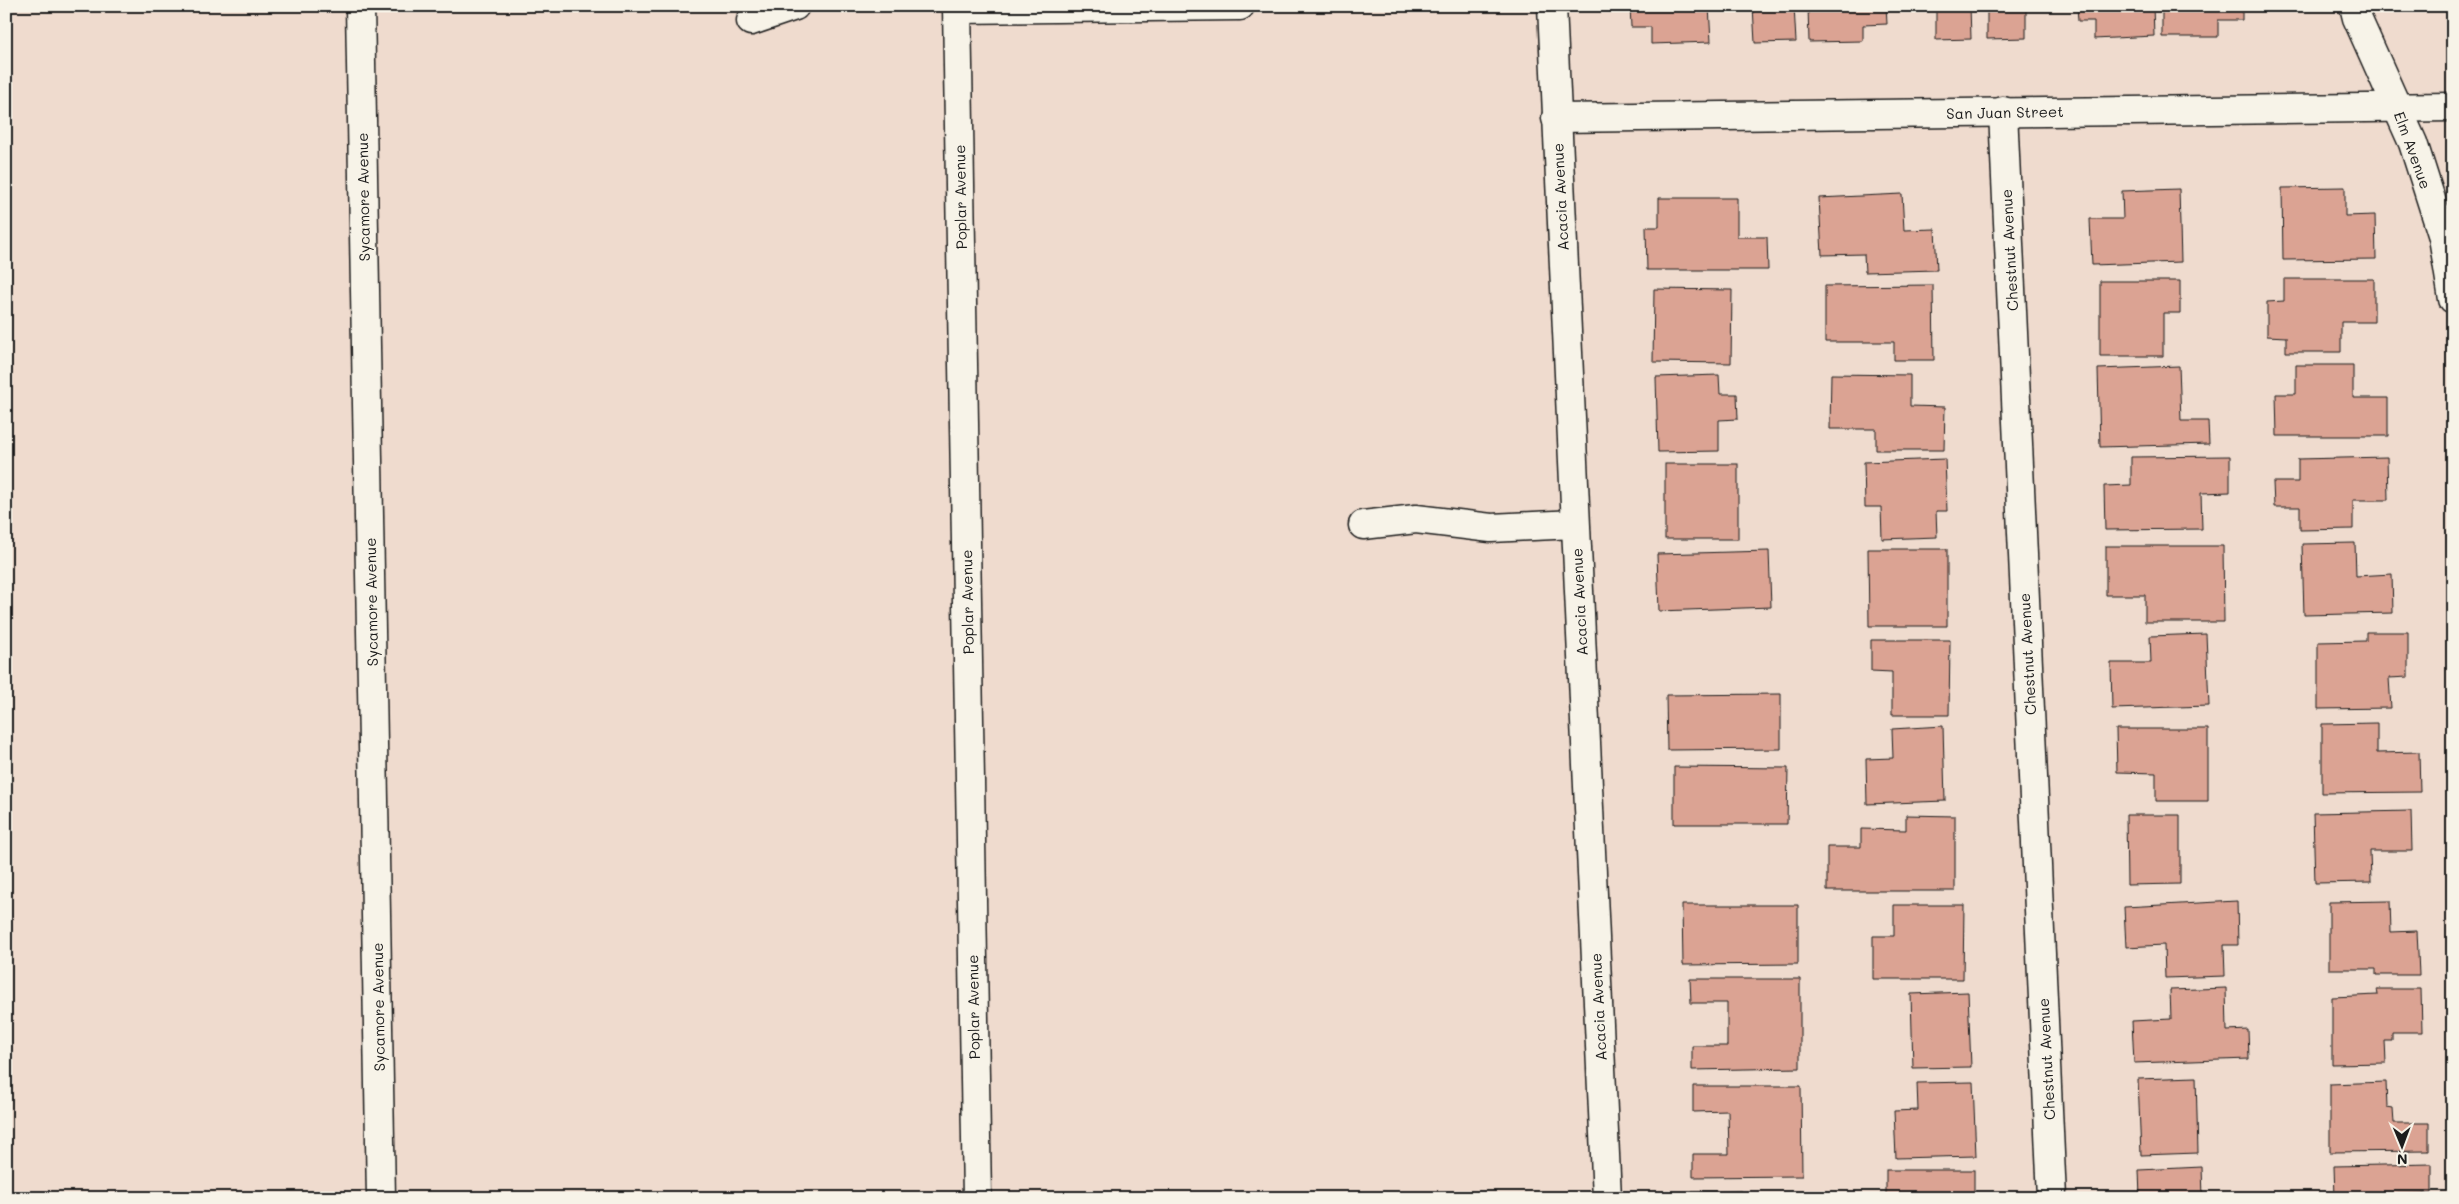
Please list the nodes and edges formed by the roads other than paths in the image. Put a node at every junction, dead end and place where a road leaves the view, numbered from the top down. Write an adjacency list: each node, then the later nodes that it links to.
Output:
1 (360, 6): 15 (street, Sycamore Avenue)
2 (795, 6): 7 (street)
3 (1240, 6): 6 (street)
4 (1552, 6): 11 (street, Acacia Avenue)
5 (2354, 6): 9 (street, Elm Avenue)
6 (957, 8): 16 (street, Poplar Avenue)
7 (751, 21)
8 (2453, 107): 9 (street, San Juan Street)
9 (2398, 109): 10 (street, San Juan Street); 12 (street, Elm Avenue)
10 (2002, 111): 11 (street, San Juan Street); 18 (street, Chestnut Avenue)
11 (1556, 118): 13 (street, Acacia Avenue)
12 (2453, 299)
13 (1575, 524): 14 (street); 17 (street, Acacia Avenue)
14 (1363, 525)
15 (382, 1198)
16 (976, 1198)
17 (1607, 1198)
18 (2052, 1198)

